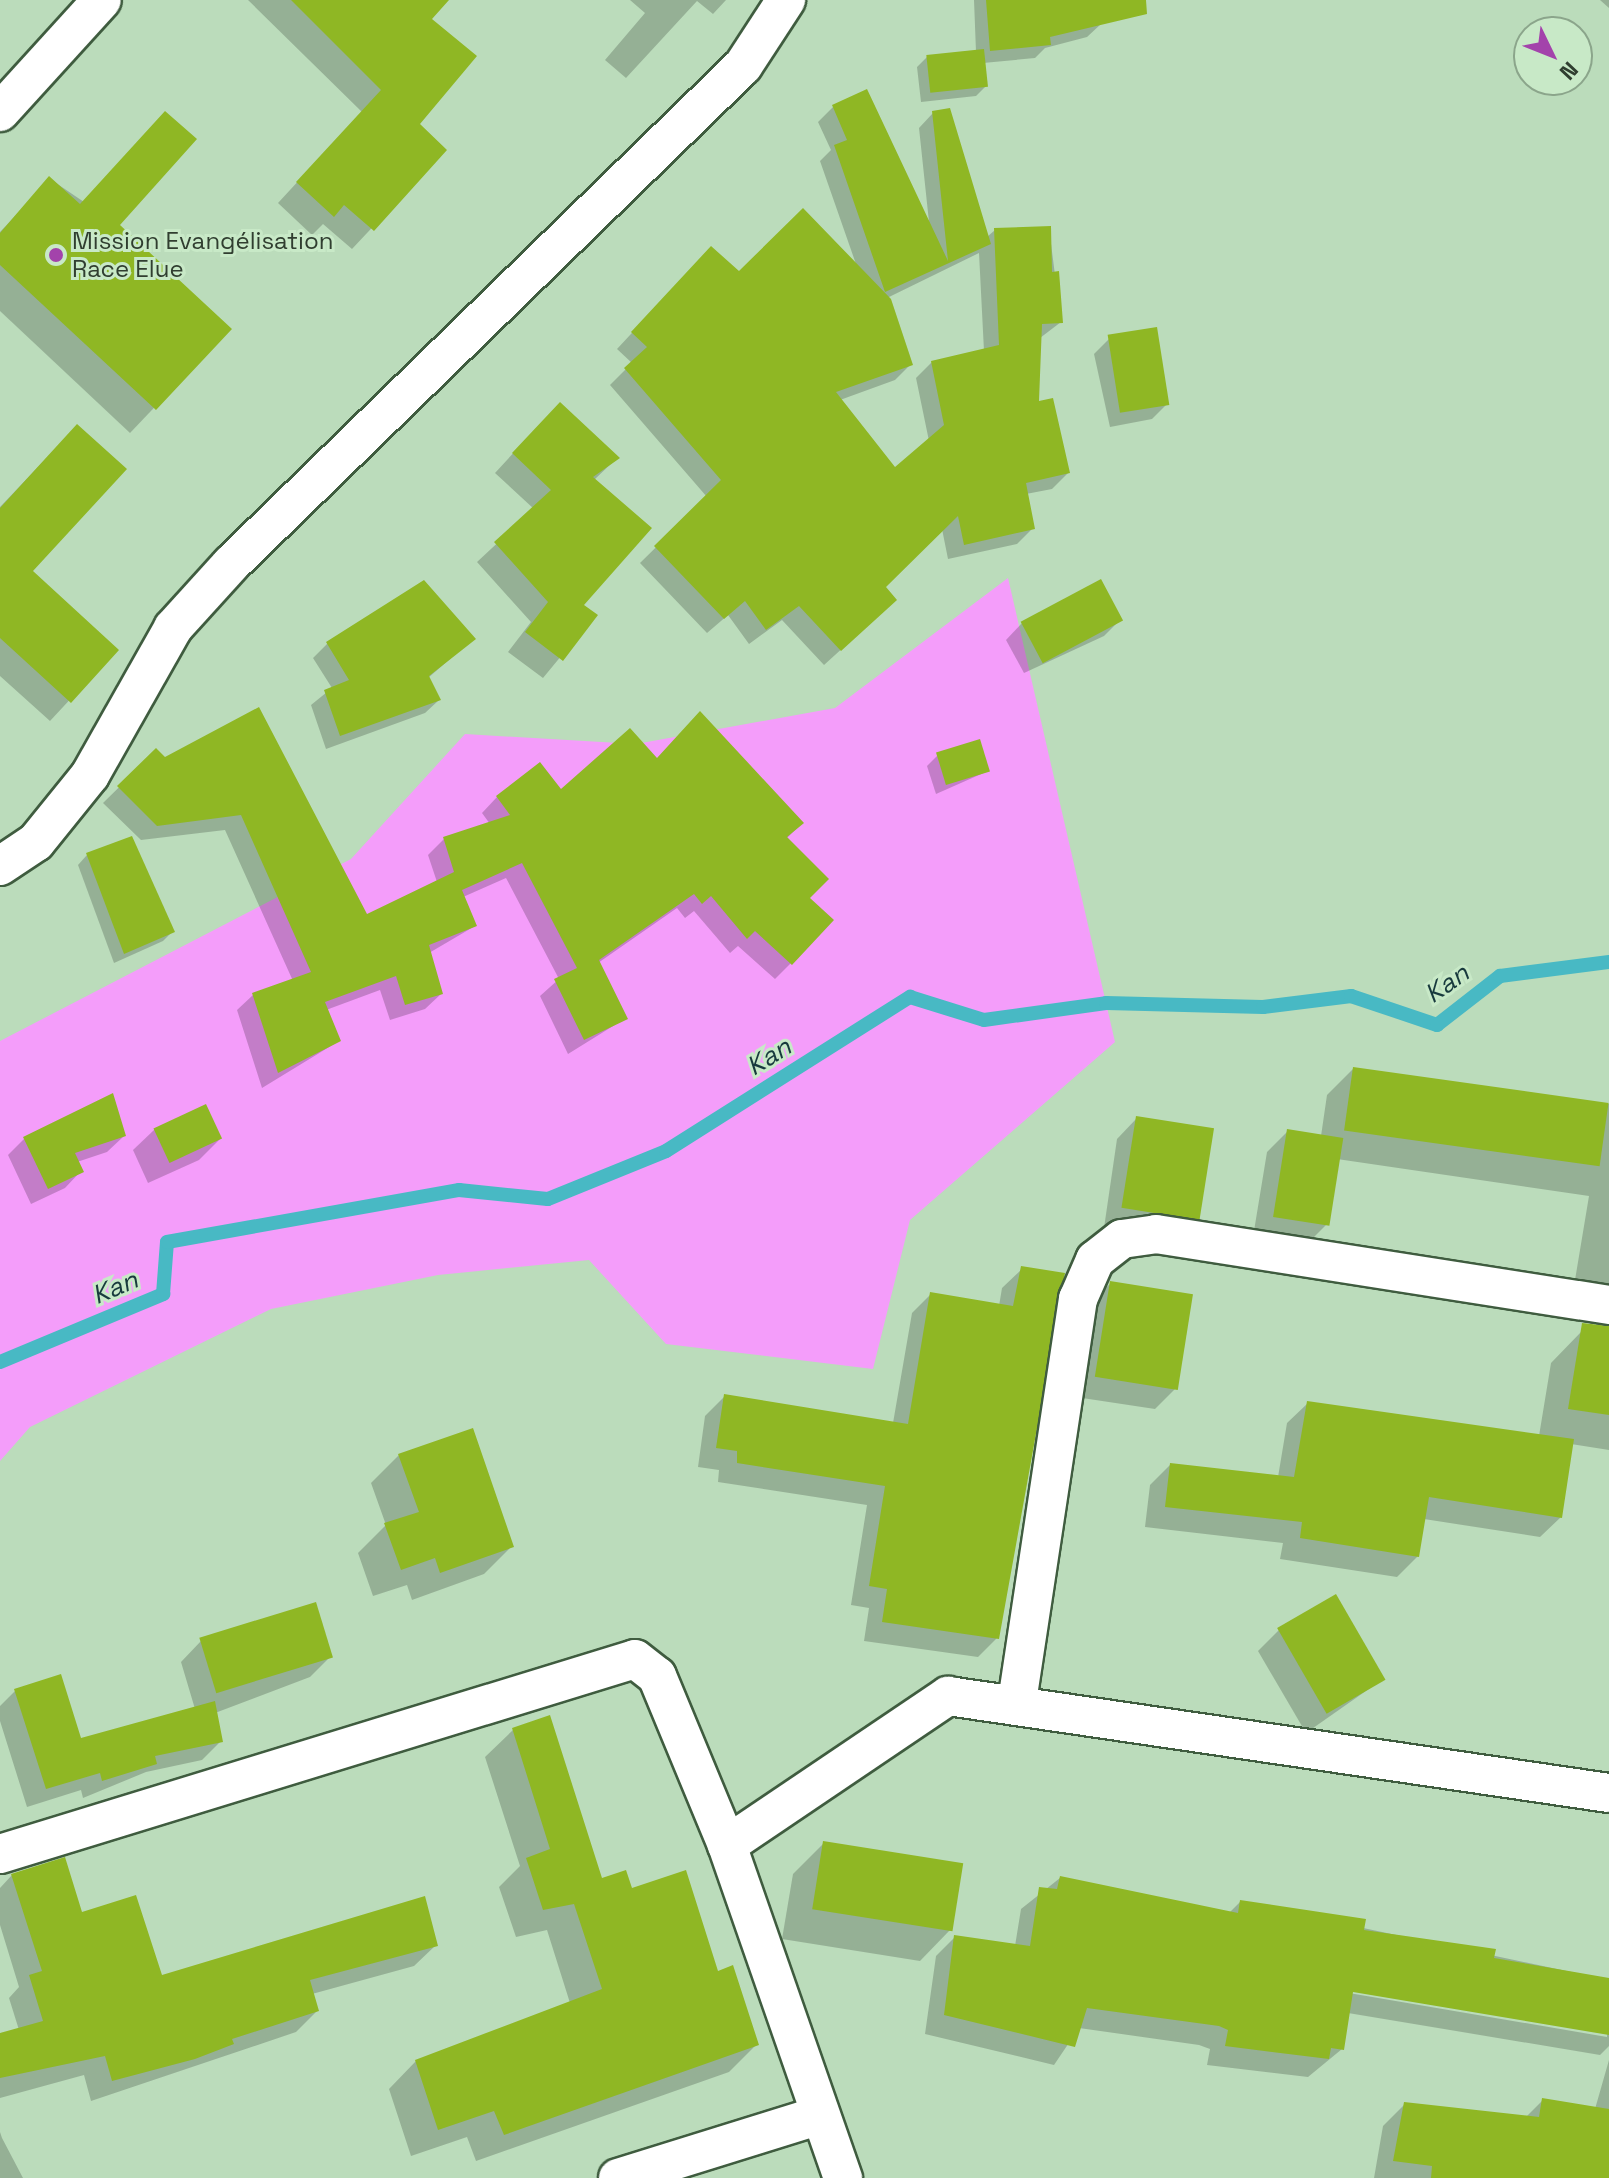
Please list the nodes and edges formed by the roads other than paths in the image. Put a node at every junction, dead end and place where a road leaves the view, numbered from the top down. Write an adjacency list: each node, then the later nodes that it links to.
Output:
1 (102, 0): 3 (street)
2 (786, 0): 4 (street)
3 (0, 112)
4 (0, 866)
5 (1609, 1305): 6 (street)
6 (1017, 1702): 7 (street); 8 (street)
7 (1609, 1793)
8 (727, 1845): 9 (street); 10 (street)
9 (0, 1854)
10 (820, 2115): 11 (street); 12 (street)
11 (618, 2178)
12 (843, 2178)

